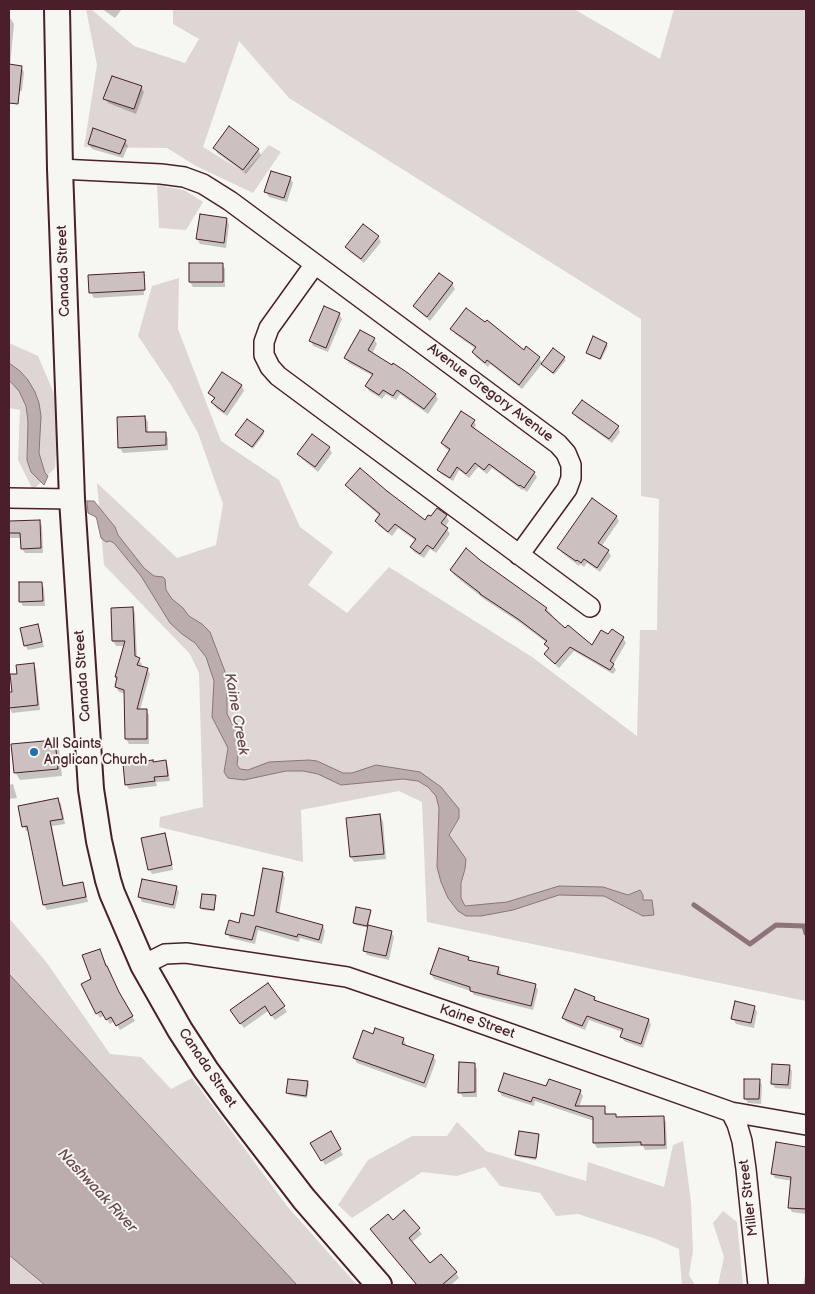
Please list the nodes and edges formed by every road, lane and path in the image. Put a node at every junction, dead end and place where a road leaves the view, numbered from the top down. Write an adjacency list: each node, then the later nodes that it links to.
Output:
1 (57, 9): 2 (main road, Canada Street)
2 (60, 169): 3 (street, Avenue Gregory Avenue); 5 (main road, Canada Street)
3 (315, 264): 6 (street); 6 (street, Avenue Gregory Avenue)
4 (9, 498): 5 (street)
5 (72, 499): 8 (main road, Canada Street)
6 (519, 555): 7 (street)
7 (590, 607)
8 (143, 965): 9 (street, Kaine Street); 11 (main road, Canada Street)
9 (731, 1112): 10 (street, Kaine Street); 12 (street, Miller Street)
10 (806, 1126)
11 (379, 1285)
12 (758, 1285)

